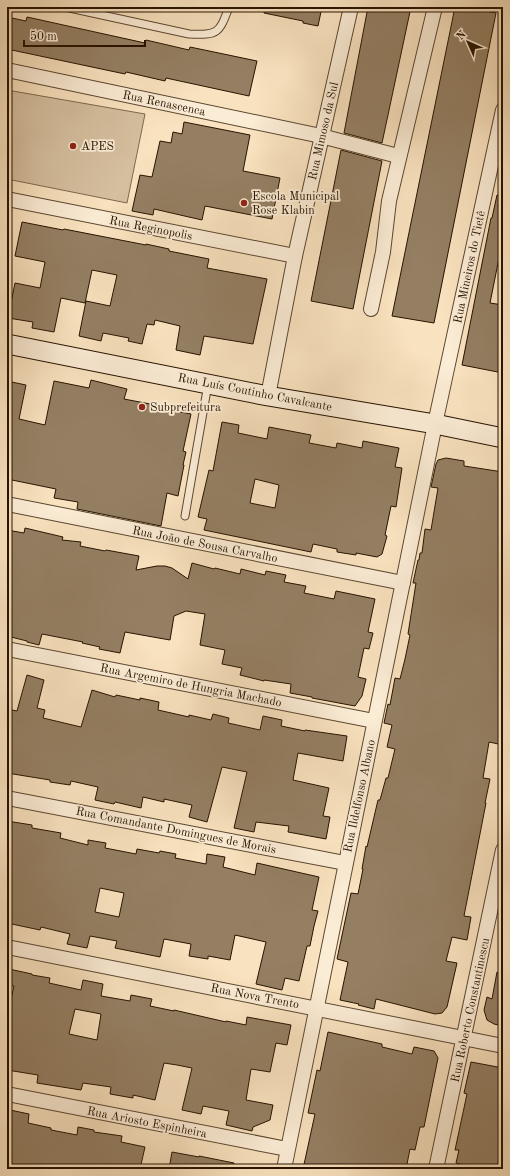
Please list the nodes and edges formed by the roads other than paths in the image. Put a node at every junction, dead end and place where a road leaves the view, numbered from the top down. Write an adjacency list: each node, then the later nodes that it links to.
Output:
1 (65, 7): 2 (lane)
2 (229, 7)
3 (351, 7): 7 (street, Rua Mimoso da Sul)
4 (435, 7): 8 (street)
5 (7, 70): 7 (street, Rua Renascenca)
6 (503, 110): 15 (street, Rua Mineiros do Tietê)
7 (321, 136): 8 (street, Rua Renascenca); 10 (street, Rua Mimoso da Sul)
8 (398, 156): 11 (street)
9 (7, 199): 10 (street, Rua Reginopolis)
10 (295, 256): 14 (street, Rua Mimoso da Sul)
11 (371, 309)
12 (7, 344): 13 (main road, Rua Luís Coutinho Cavalcante)
13 (208, 384): 14 (main road, Rua Luís Coutinho Cavalcante); 18 (lane)
14 (268, 396): 15 (main road, Rua Luís Coutinho Cavalcante)
15 (435, 424): 16 (main road, Rua Luís Coutinho Cavalcante); 19 (street, Rua Ildelfonso Albano)
16 (503, 438)
17 (7, 504): 19 (street, Rua João de Sousa Carvalho)
18 (185, 516)
19 (403, 583): 21 (street, Rua Ildelfonso Albano)
20 (7, 649): 21 (street, Rua Argemiro de Hungria Machado)
21 (374, 721): 24 (street, Rua Ildelfonso Albano)
22 (7, 798): 24 (street, Rua Comandante Domingues de Morais)
23 (503, 850): 25 (street, Rua Roberto Constantinescu)
24 (345, 863): 27 (street, Rua Ildelfonso Albano)
25 (498, 895): 28 (street, Rua Roberto Constantinescu)
26 (7, 947): 27 (street, Rua Nova Trento)
27 (316, 1008): 28 (street, Rua Nova Trento); 31 (street, Rua Ildelfonso Albano)
28 (464, 1038): 29 (street, Rua Nova Trento); 33 (street, Rua Roberto Constantinescu)
29 (503, 1046)
30 (7, 1094): 31 (street, Rua Ariosto Espinheira)
31 (287, 1149): 32 (street, Rua Ildelfonso Albano)
32 (284, 1169)
33 (436, 1169)

